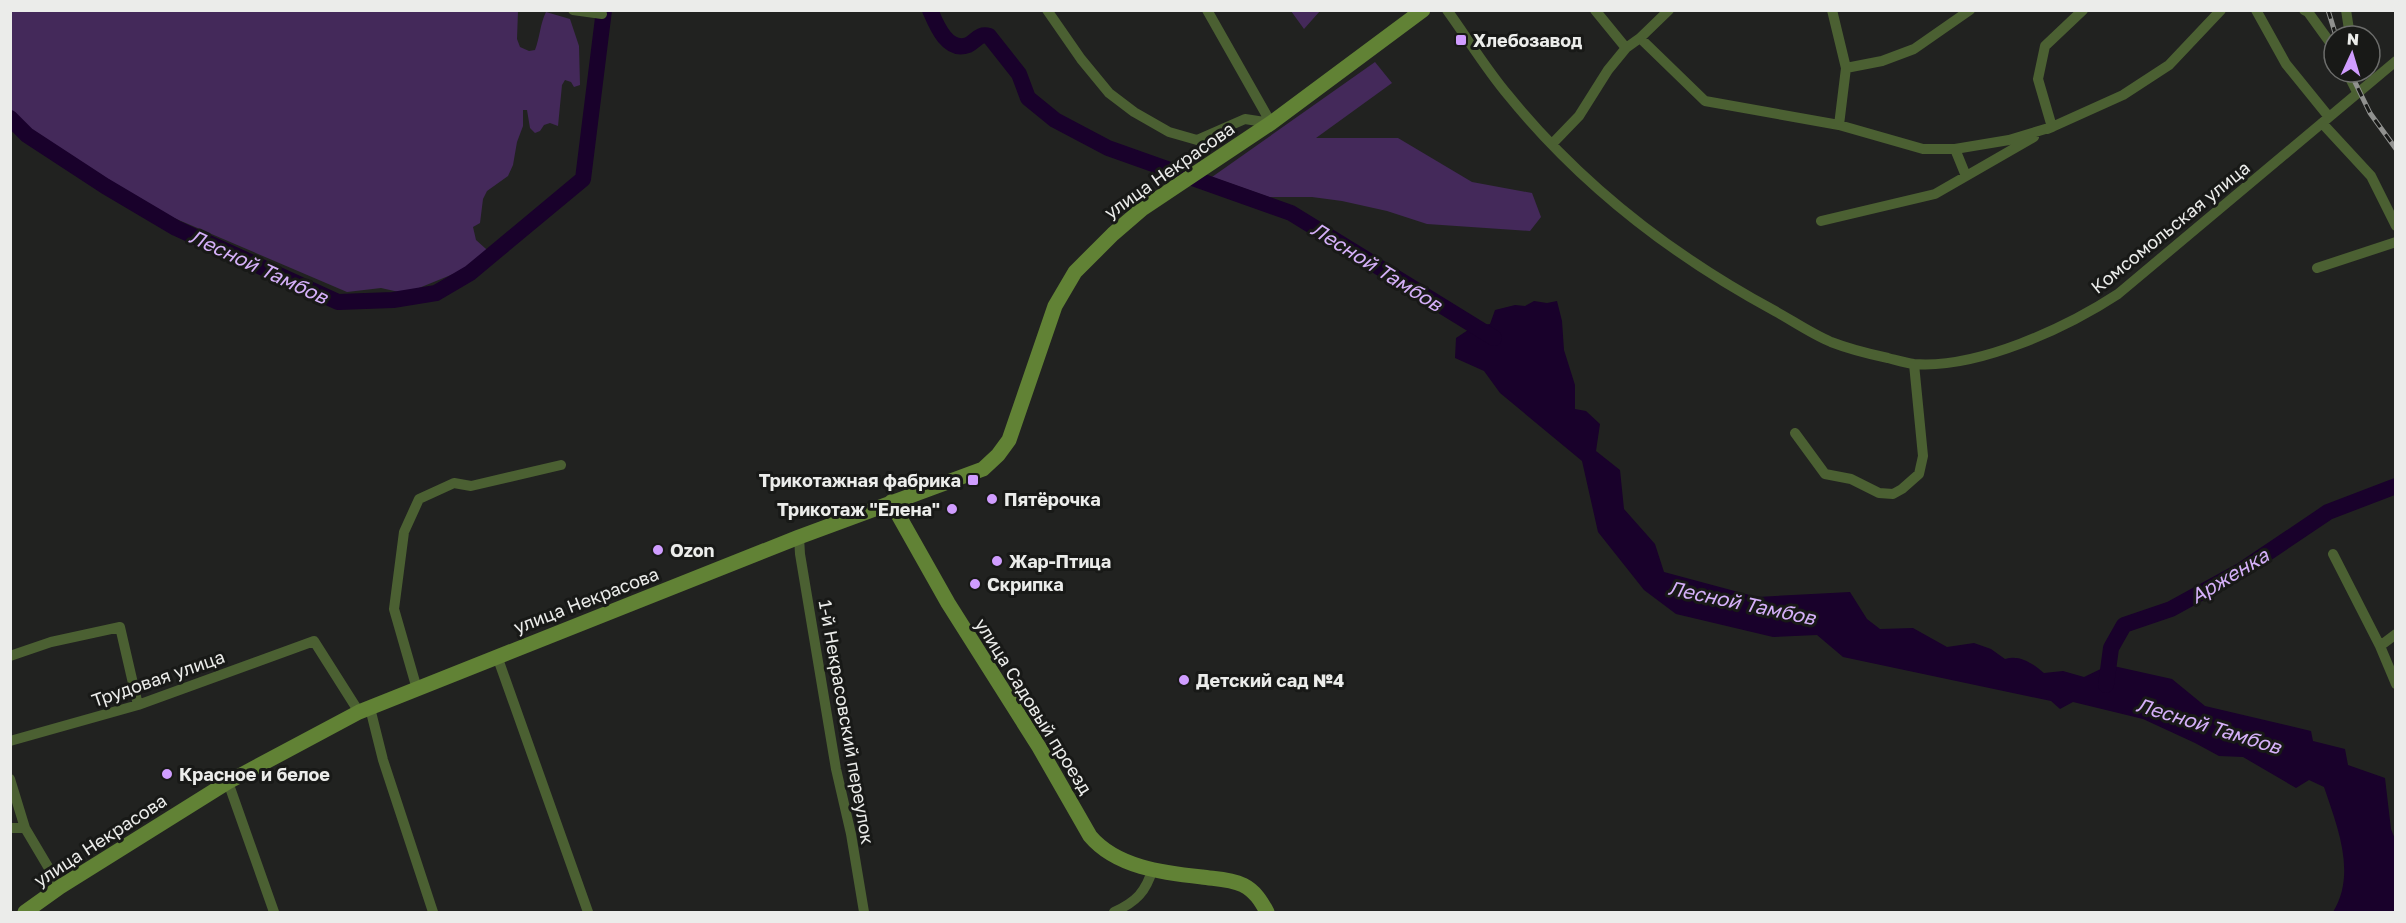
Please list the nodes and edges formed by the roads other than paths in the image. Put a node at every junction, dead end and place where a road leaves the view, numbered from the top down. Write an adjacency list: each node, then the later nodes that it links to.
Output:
1 (573, 10): 14 (street)
2 (1047, 10): 25 (street)
3 (1207, 10): 25 (street)
4 (1423, 10): 25 (street, улица Некрасова)
5 (1447, 10): 28 (street, Комсомольская улица)
6 (1595, 10): 17 (street)
7 (1669, 10): 16 (street)
8 (1832, 10): 19 (street)
9 (1970, 10): 19 (street)
10 (2083, 10): 27 (street)
11 (2221, 10): 27 (street)
12 (2258, 11): 24 (street)
13 (2306, 11): 15 (street)
14 (602, 14)
15 (2322, 32)
16 (1640, 38): 17 (street); 26 (street)
17 (1626, 48): 28 (street)
18 (2396, 61): 20 (street, Комсомольская улица)
19 (1846, 68): 26 (street)
20 (2382, 69)
21 (2353, 84): 23 (street)
22 (2364, 84): 23 (street, Комсомольская улица)
23 (2357, 92): 24 (street, Комсомольская улица)
24 (2326, 120): 32 (street); 35 (street, Комсомольская улица)
25 (1271, 123): 38 (street, улица Некрасова)
26 (1839, 125): 29 (street)
27 (2052, 127): 29 (street); 30 (street)
28 (1552, 144): 35 (street, Комсомольская улица)
29 (1955, 149): 30 (street)
30 (1966, 176): 31 (street)
31 (1821, 221)
32 (2396, 226)
33 (2396, 242): 34 (street)
34 (2317, 268)
35 (1914, 364): 36 (street)
36 (1795, 433)
37 (561, 465): 46 (street)
38 (891, 502): 39 (street, улица Некрасова); 54 (street, улица Садовый проезд)
39 (799, 537): 44 (street, улица Некрасова); 60 (street, 1-й Некрасовский переулок)
40 (2333, 554): 42 (street)
41 (2396, 634): 42 (street)
42 (2380, 646): 45 (street)
43 (10, 656): 47 (street)
44 (497, 656): 46 (street, улица Некрасова); 59 (street)
45 (2396, 684)
46 (417, 689): 48 (street, улица Некрасова)
47 (138, 705): 48 (street, Трудовая улица); 49 (street, Трудовая улица)
48 (364, 710): 51 (street, улица Некрасова); 58 (street)
49 (10, 741)
50 (10, 780): 53 (street)
51 (228, 782): 55 (street, улица Некрасова); 57 (street)
52 (10, 828): 53 (street)
53 (25, 828): 55 (street)
54 (1153, 868): 61 (street); 62 (street, улица Садовый проезд)
55 (60, 887): 56 (street, улица Некрасова)
56 (25, 912)
57 (274, 912)
58 (433, 912)
59 (588, 912)
60 (864, 912)
61 (1114, 912)
62 (1267, 912)

